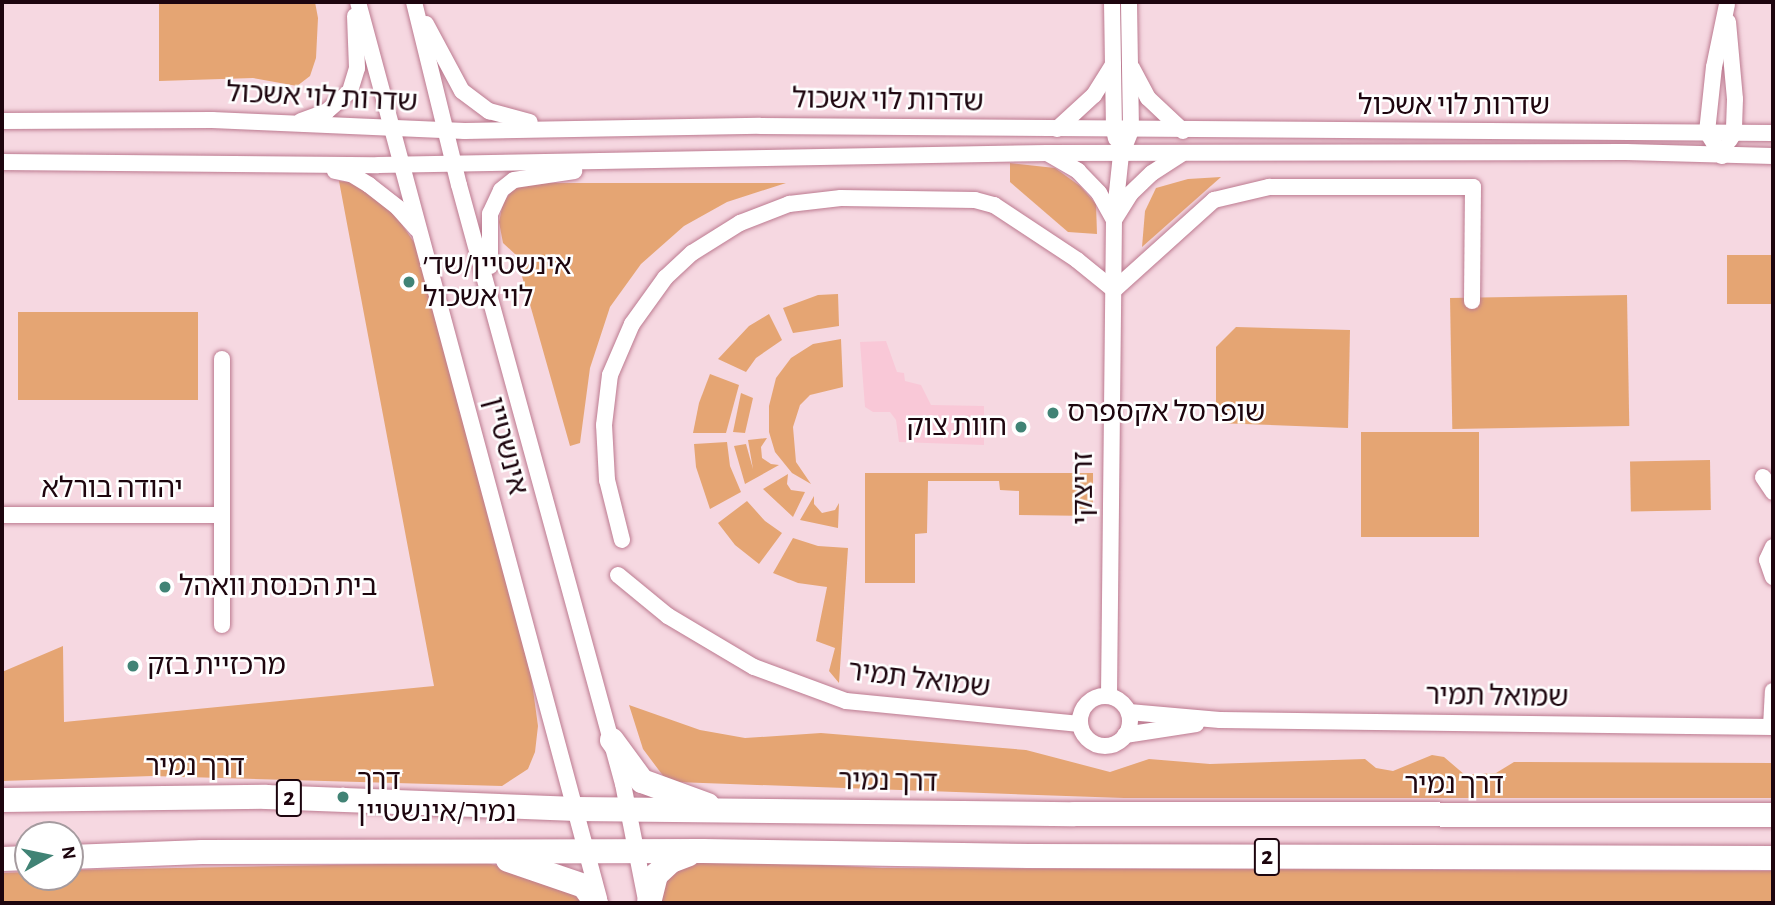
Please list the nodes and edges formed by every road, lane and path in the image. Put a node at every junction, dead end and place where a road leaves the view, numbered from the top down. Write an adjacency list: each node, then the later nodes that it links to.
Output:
1 (355, 2): 9 (street); 10 (street, אינשטיין)
2 (414, 2): 11 (street); 13 (street, אינשטיין)
3 (1112, 2): 6 (street)
4 (1129, 2): 7 (street)
5 (1727, 3): 17 (street); 18 (street)
6 (1113, 65): 12 (street); 14 (street)
7 (1130, 65): 15 (street); 16 (street)
8 (2, 121): 9 (street, שדרות לוי אשכול)
9 (289, 125): 10 (street, שדרות לוי אשכול)
10 (393, 127): 13 (street, שדרות לוי אשכול); 28 (street, אינשטיין)
11 (574, 128): 12 (street, שדרות לוי אשכול); 13 (street, שדרות לוי אשכול)
12 (1057, 129): 14 (street, שדרות לוי אשכול)
13 (445, 130): 29 (street, אינשטיין)
14 (1114, 130): 15 (street, שדרות לוי אשכול); 22 (street)
15 (1132, 130): 16 (street, שדרות לוי אשכול); 22 (street)
16 (1183, 131): 17 (street, שדרות לוי אשכול)
17 (1707, 132): 18 (street, שדרות לוי אשכול); 23 (street)
18 (1734, 133): 19 (street, שדרות לוי אשכול); 23 (street)
19 (1773, 133)
20 (1047, 153): 22 (street, שדרות לוי אשכול); 26 (street, שדרות לוי אשכול); 30 (street)
21 (1181, 154): 22 (street, שדרות לוי אשכול); 23 (street, שדרות לוי אשכול); 30 (street)
22 (1121, 155): 30 (street, זריצקי)
23 (1722, 156): 24 (street, שדרות לוי אשכול)
24 (1773, 156)
25 (2, 162): 27 (street, שדרות לוי אשכול)
26 (631, 162): 29 (street, שדרות לוי אשכול); 34 (street)
27 (305, 164): 28 (street, שדרות לוי אשכול); 31 (street)
28 (402, 164): 29 (street, שדרות לוי אשכול); 31 (street, אינשטיין)
29 (454, 164): 34 (street, אינשטיין)
30 (1114, 220): 32 (street, זריצקי)
31 (422, 239): 54 (street, אינשטיין)
32 (1114, 290): 33 (street); 40 (street); 46 (street, זריצקי)
33 (1472, 301)
34 (495, 310): 52 (street, אינשטיין)
35 (222, 359): 39 (street, יהודה בורלא)
36 (1763, 477): 37 (street)
37 (1773, 492)
38 (2, 515): 39 (street, יהודה בורלא)
39 (222, 515): 44 (street, יהודה בורלא)
40 (622, 540)
41 (1773, 547): 43 (street)
42 (618, 575): 49 (street, שמואל תמיר)
43 (1773, 577)
44 (222, 625)
45 (1773, 691): 50 (street)
46 (1109, 696): 47 (street); 49 (street)
47 (1129, 712): 48 (street, שמואל תמיר); 51 (street)
48 (1220, 720): 50 (street, שמואל תמיר); 51 (street, שמואל תמיר)
49 (1080, 724): 51 (street)
50 (1772, 727)
51 (1125, 735)
52 (612, 740): 55 (street, אינשטיין); 56 (highway)
53 (2, 800): 54 (highway, דרך נמיר / 2)
54 (576, 808): 55 (highway, דרך נמיר / 2); 61 (street, אינשטיין)
55 (629, 809): 56 (highway, דרך נמיר / 2); 60 (street, אינשטיין)
56 (718, 810): 57 (highway, דרך נמיר / 2)
57 (1773, 816)
58 (703, 850): 60 (highway, 2); 63 (highway, 2); 65 (highway)
59 (481, 851): 61 (highway, 2); 62 (highway, 2); 64 (highway)
60 (636, 851): 61 (highway, 2); 65 (street, אינשטיין)
61 (587, 852): 64 (street, אינשטיין)
62 (84, 856)
63 (1773, 858)
64 (598, 903)
65 (648, 903)

